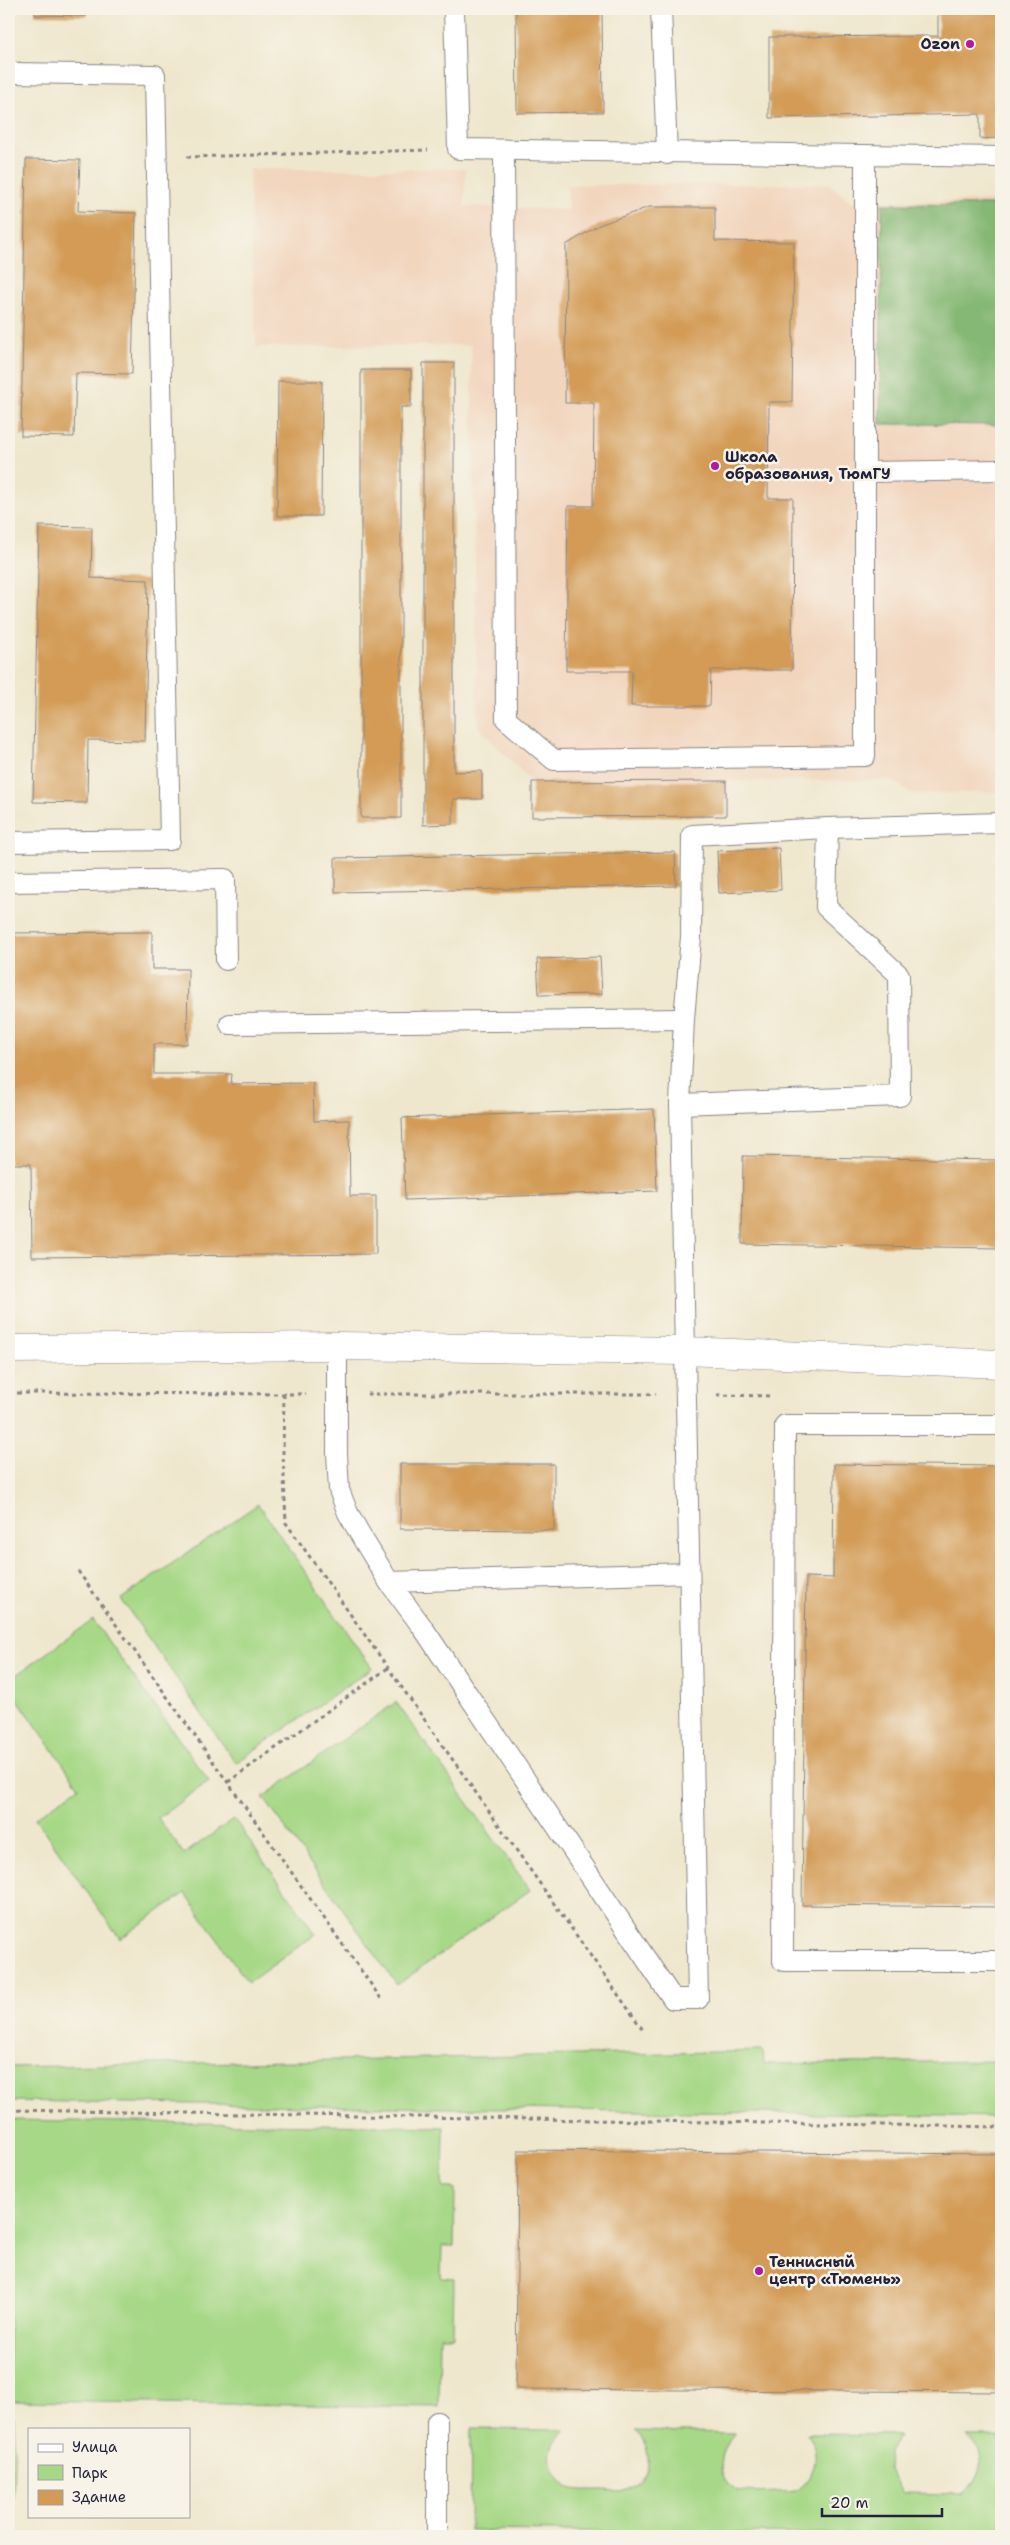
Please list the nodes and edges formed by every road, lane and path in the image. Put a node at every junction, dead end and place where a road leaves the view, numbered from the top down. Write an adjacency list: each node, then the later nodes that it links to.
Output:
1 (454, 9): 4 (lane)
2 (661, 9): 6 (lane)
3 (9, 73): 9 (lane)
4 (458, 149): 5 (lane); 9 (path)
5 (504, 150): 6 (lane); 11 (lane)
6 (667, 154): 7 (lane)
7 (864, 156): 8 (lane); 11 (lane)
8 (1001, 157)
9 (156, 158): 14 (lane)
10 (1001, 470): 11 (lane)
11 (866, 472)
12 (1001, 823): 13 (lane)
13 (828, 828): 17 (lane); 19 (lane)
14 (9, 842)
15 (9, 882): 16 (lane)
16 (226, 960)
17 (684, 1019): 18 (lane); 19 (lane)
18 (230, 1024)
19 (680, 1104): 22 (lane)
20 (337, 1346): 21 (street); 22 (street); 26 (lane)
21 (9, 1349)
22 (684, 1351): 23 (street); 27 (lane)
23 (1001, 1364)
24 (9, 1393): 25 (path)
25 (284, 1394): 26 (path); 33 (path)
26 (337, 1394): 27 (path); 32 (lane)
27 (685, 1394): 28 (path); 31 (lane)
28 (774, 1396)
29 (1001, 1425): 35 (lane)
30 (78, 1572): 34 (path)
31 (690, 1573): 32 (lane); 32 (lane)
32 (389, 1582)
33 (388, 1668): 34 (path); 37 (path)
34 (228, 1782): 36 (path)
35 (1001, 1961)
36 (382, 2000)
37 (643, 2030)
38 (9, 2110): 39 (path)
39 (1001, 2127)
40 (437, 2422): 41 (lane)
41 (437, 2536)

